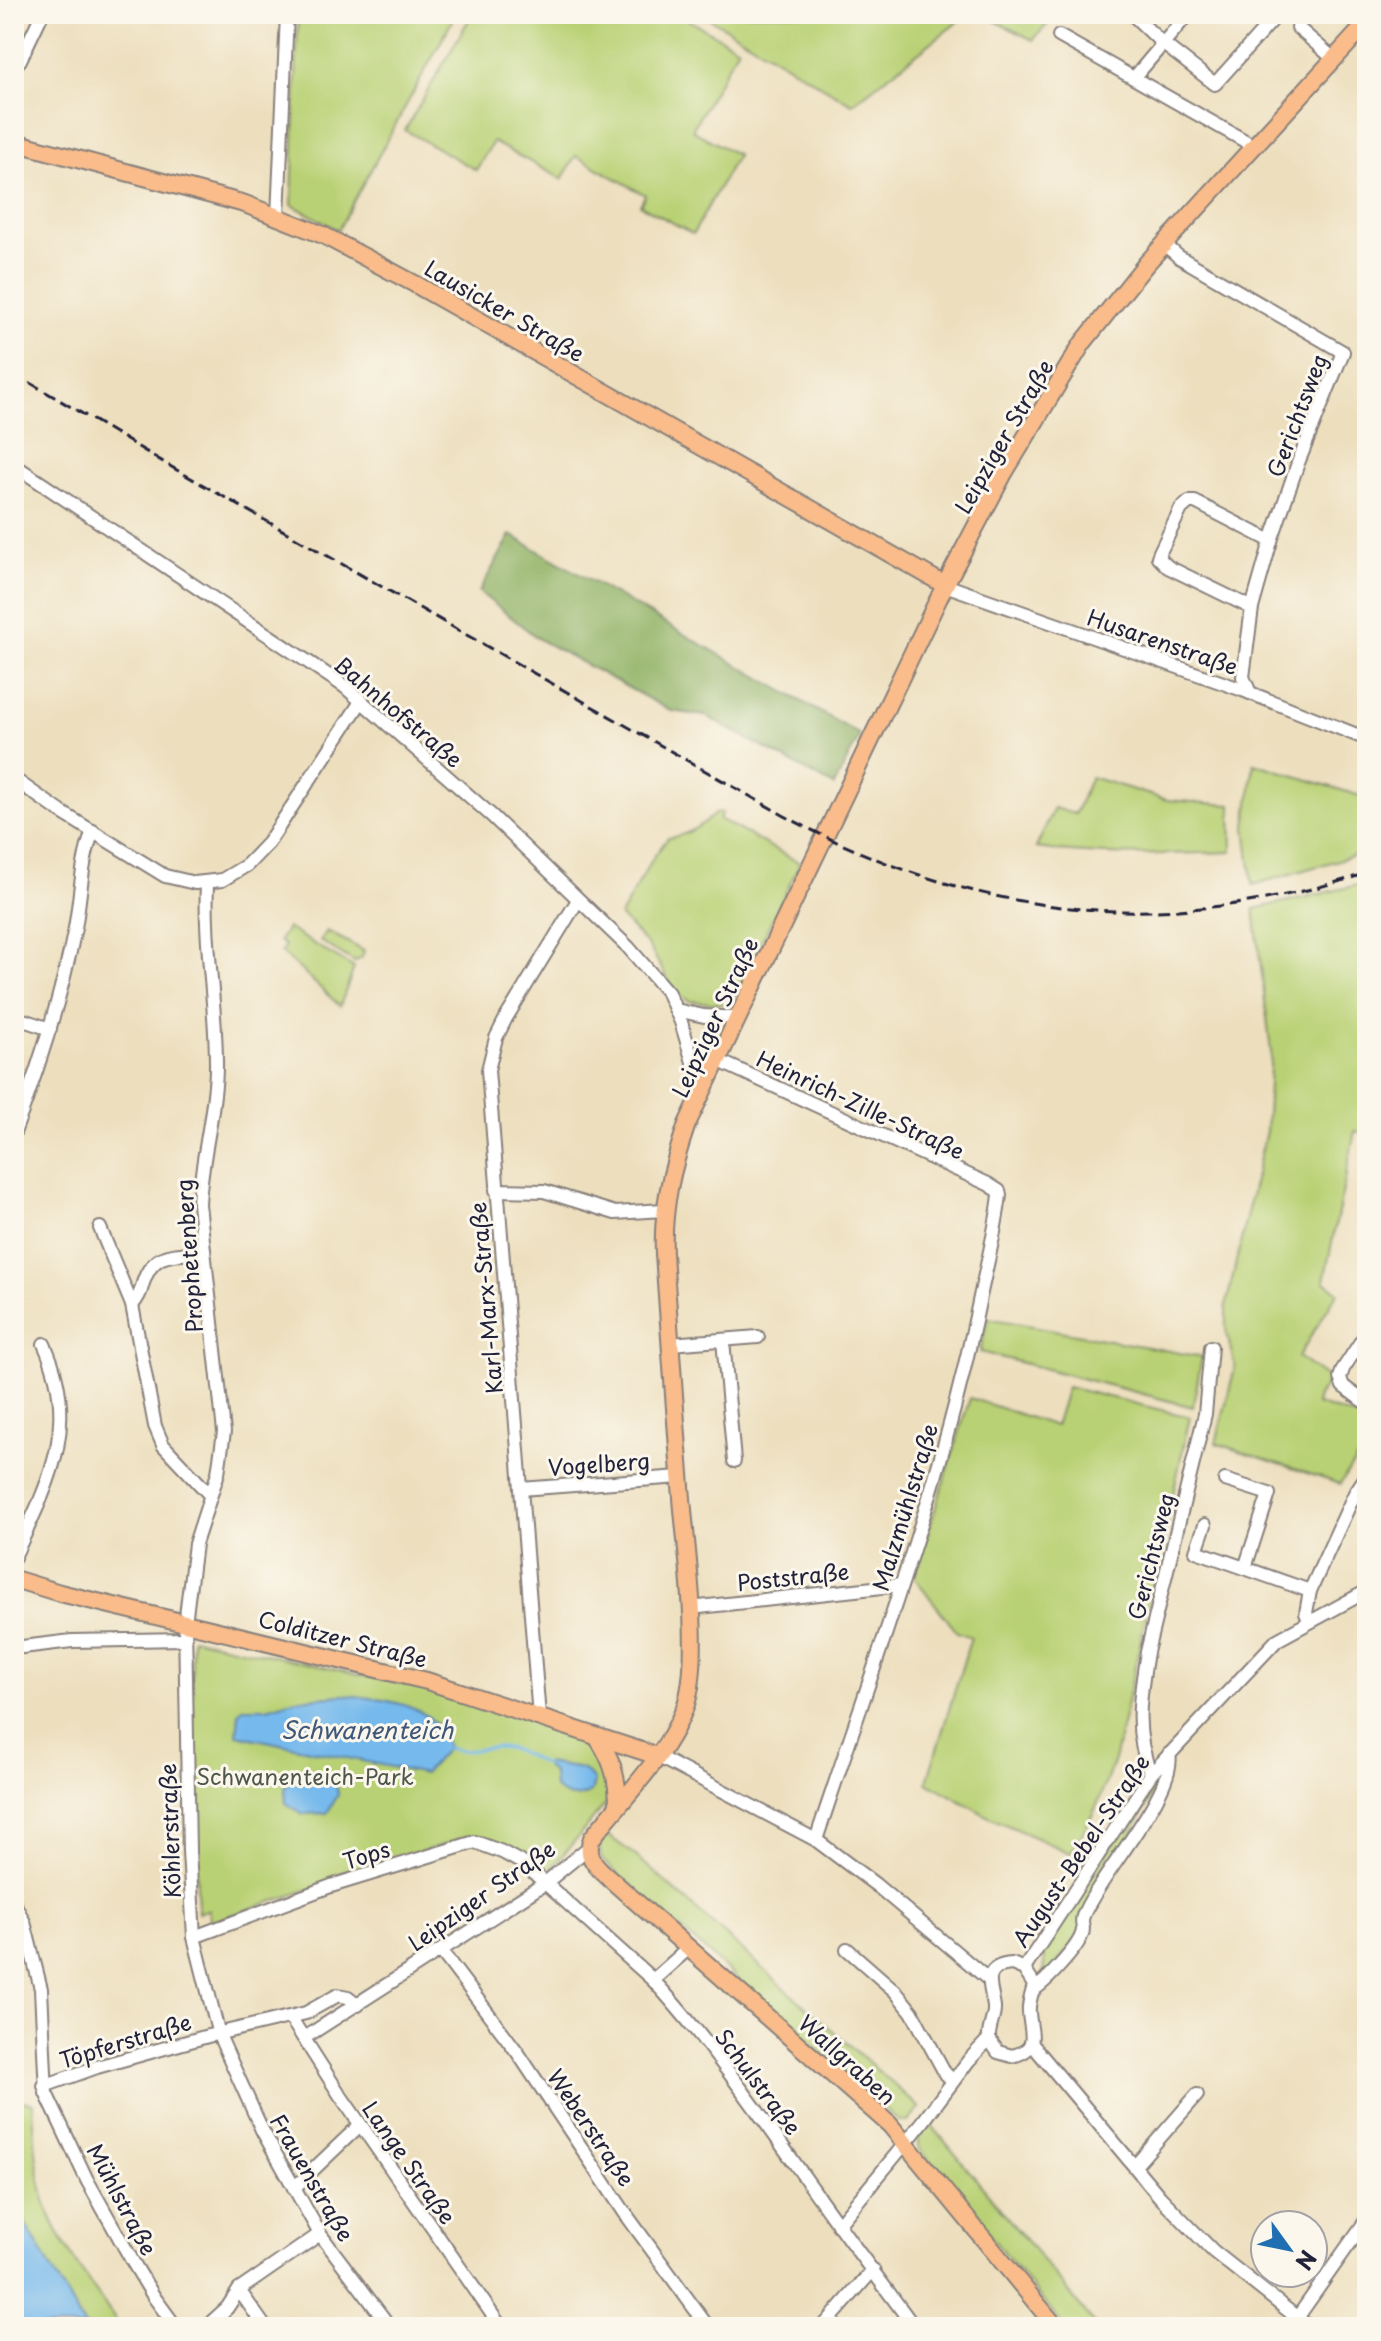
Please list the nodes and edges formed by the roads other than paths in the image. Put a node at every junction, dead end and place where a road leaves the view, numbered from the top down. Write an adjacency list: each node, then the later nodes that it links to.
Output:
1 (42, 14): 11 (street)
2 (287, 14): 15 (street)
3 (1132, 14): 9 (street)
4 (1188, 14): 9 (street)
5 (1301, 14): 10 (street)
6 (1277, 15): 9 (street)
7 (1367, 23): 10 (main road, Leipziger Straße)
8 (1059, 36): 12 (street)
9 (1162, 43): 12 (street)
10 (1334, 59): 14 (main road, Leipziger Straße)
11 (14, 66)
12 (1134, 78): 14 (street)
13 (14, 142): 15 (main road, Lausicker Straße)
14 (1254, 146): 16 (main road, Leipziger Straße)
15 (278, 216): 19 (main road, Lausicker Straße)
16 (1164, 244): 18 (street, Gerichtsweg); 19 (main road, Leipziger Straße)
17 (14, 465): 22 (street, Bahnhofstraße)
18 (1271, 541): 20 (street, Gerichtsweg); 20 (street)
19 (945, 585): 21 (street, Husarenstraße); 30 (main road, Leipziger Straße)
20 (1252, 608): 21 (street, Gerichtsweg)
21 (1250, 693): 23 (street, Husarenstraße)
22 (362, 700): 26 (street); 27 (street, Bahnhofstraße)
23 (1367, 739)
24 (14, 779): 25 (street)
25 (93, 831): 26 (street); 31 (street)
26 (207, 884): 39 (street, Prophetenberg)
27 (578, 900): 28 (street, Bahnhofstraße); 36 (street, Karl-Marx-Straße)
28 (676, 1010): 30 (street); 33 (street, Bahnhofstraße)
29 (14, 1017): 31 (street)
30 (737, 1018): 32 (main road, Leipziger Straße)
31 (50, 1029): 34 (street)
32 (717, 1060): 33 (main road, Leipziger Straße); 35 (street, Heinrich-Zille-Straße)
33 (702, 1092): 37 (main road, Leipziger Straße)
34 (14, 1133)
35 (988, 1184): 58 (street, Malzmühlstraße)
36 (496, 1190): 37 (street); 52 (street, Karl-Marx-Straße)
37 (664, 1210): 45 (main road, Leipziger Straße)
38 (100, 1228): 40 (street)
39 (204, 1252): 40 (street); 53 (street, Prophetenberg)
40 (132, 1305): 53 (street)
41 (1367, 1332): 47 (street)
42 (758, 1337): 43 (street)
43 (723, 1340): 45 (street); 48 (street)
44 (44, 1344): 55 (street)
45 (670, 1344): 50 (main road, Leipziger Straße)
46 (1211, 1347): 69 (street, Gerichtsweg)
47 (1367, 1404)
48 (734, 1461)
49 (1367, 1475): 59 (street)
50 (680, 1477): 52 (street, Vogelberg); 61 (main road, Leipziger Straße)
51 (1225, 1480): 56 (street)
52 (521, 1489): 65 (street, Karl-Marx-Straße)
53 (210, 1495): 63 (street, Prophetenberg)
54 (1205, 1525): 56 (street)
55 (14, 1557)
56 (1245, 1568): 59 (street)
57 (14, 1579): 63 (main road, Colditzer Straße)
58 (901, 1585): 61 (street, Poststraße); 71 (street, Malzmühlstraße)
59 (1310, 1591): 62 (street)
60 (1367, 1591): 62 (street, August-Bebel-Straße)
61 (690, 1608): 68 (main road, Leipziger Straße)
62 (1309, 1621): 67 (street, August-Bebel-Straße)
63 (185, 1631): 64 (street); 65 (main road, Colditzer Straße); 75 (street, Köhlerstraße)
64 (14, 1648)
65 (539, 1717): 66 (main road, Colditzer Straße)
66 (597, 1737): 68 (main road, Colditzer Straße); 70 (main road)
67 (1169, 1754): 69 (street, August-Bebel-Straße); 82 (street, August-Bebel-Straße)
68 (657, 1756): 70 (main road, Leipziger Straße); 71 (street)
69 (1151, 1774): 79 (street, August-Bebel-Straße)
70 (618, 1805): 72 (main road, Leipziger Straße)
71 (816, 1840): 81 (street)
72 (588, 1848): 73 (street, Leipziger Straße); 76 (main road, Wallgraben)
73 (544, 1884): 75 (street, Tops); 78 (street, Leipziger Straße); 80 (street, Schulstraße)
74 (14, 1903): 90 (street)
75 (194, 1937): 85 (street, Köhlerstraße)
76 (690, 1947): 80 (street); 93 (main road, Wallgraben)
77 (847, 1949): 89 (street)
78 (441, 1951): 83 (street, Leipziger Straße); 107 (street, Weberstraße)
79 (1024, 1969): 81 (street); 82 (street)
80 (653, 1980): 97 (street, Schulstraße)
81 (989, 1980): 87 (street)
82 (1033, 1990): 88 (street)
83 (358, 2005): 84 (street); 86 (street, Leipziger Straße)
84 (290, 2017): 85 (street); 86 (street, Lange Straße)
85 (219, 2035): 90 (street, Töpferstraße); 95 (street, Frauenstraße)
86 (304, 2038): 92 (street, Lange Straße)
87 (989, 2039): 88 (street); 89 (street)
88 (1031, 2043): 94 (street)
89 (953, 2081): 93 (street)
90 (44, 2086): 102 (street, Mühlstraße)
91 (1197, 2095): 94 (street)
92 (364, 2129): 95 (street); 106 (street, Lange Straße)
93 (906, 2143): 97 (street); 110 (main road, Wallgraben)
94 (1135, 2166): 101 (street)
95 (294, 2188): 98 (street, Frauenstraße)
96 (1367, 2219): 101 (street)
97 (838, 2225): 99 (street, Schulstraße)
98 (320, 2234): 100 (street); 105 (street, Frauenstraße)
99 (873, 2270): 108 (street); 109 (street, Schulstraße)
100 (239, 2290): 103 (street); 104 (street)
101 (1297, 2318): 111 (street)
102 (176, 2326)
103 (206, 2327)
104 (265, 2327)
105 (390, 2327)
106 (501, 2327)
107 (708, 2327)
108 (823, 2327)
109 (914, 2327)
110 (1056, 2327)
111 (1309, 2327)

